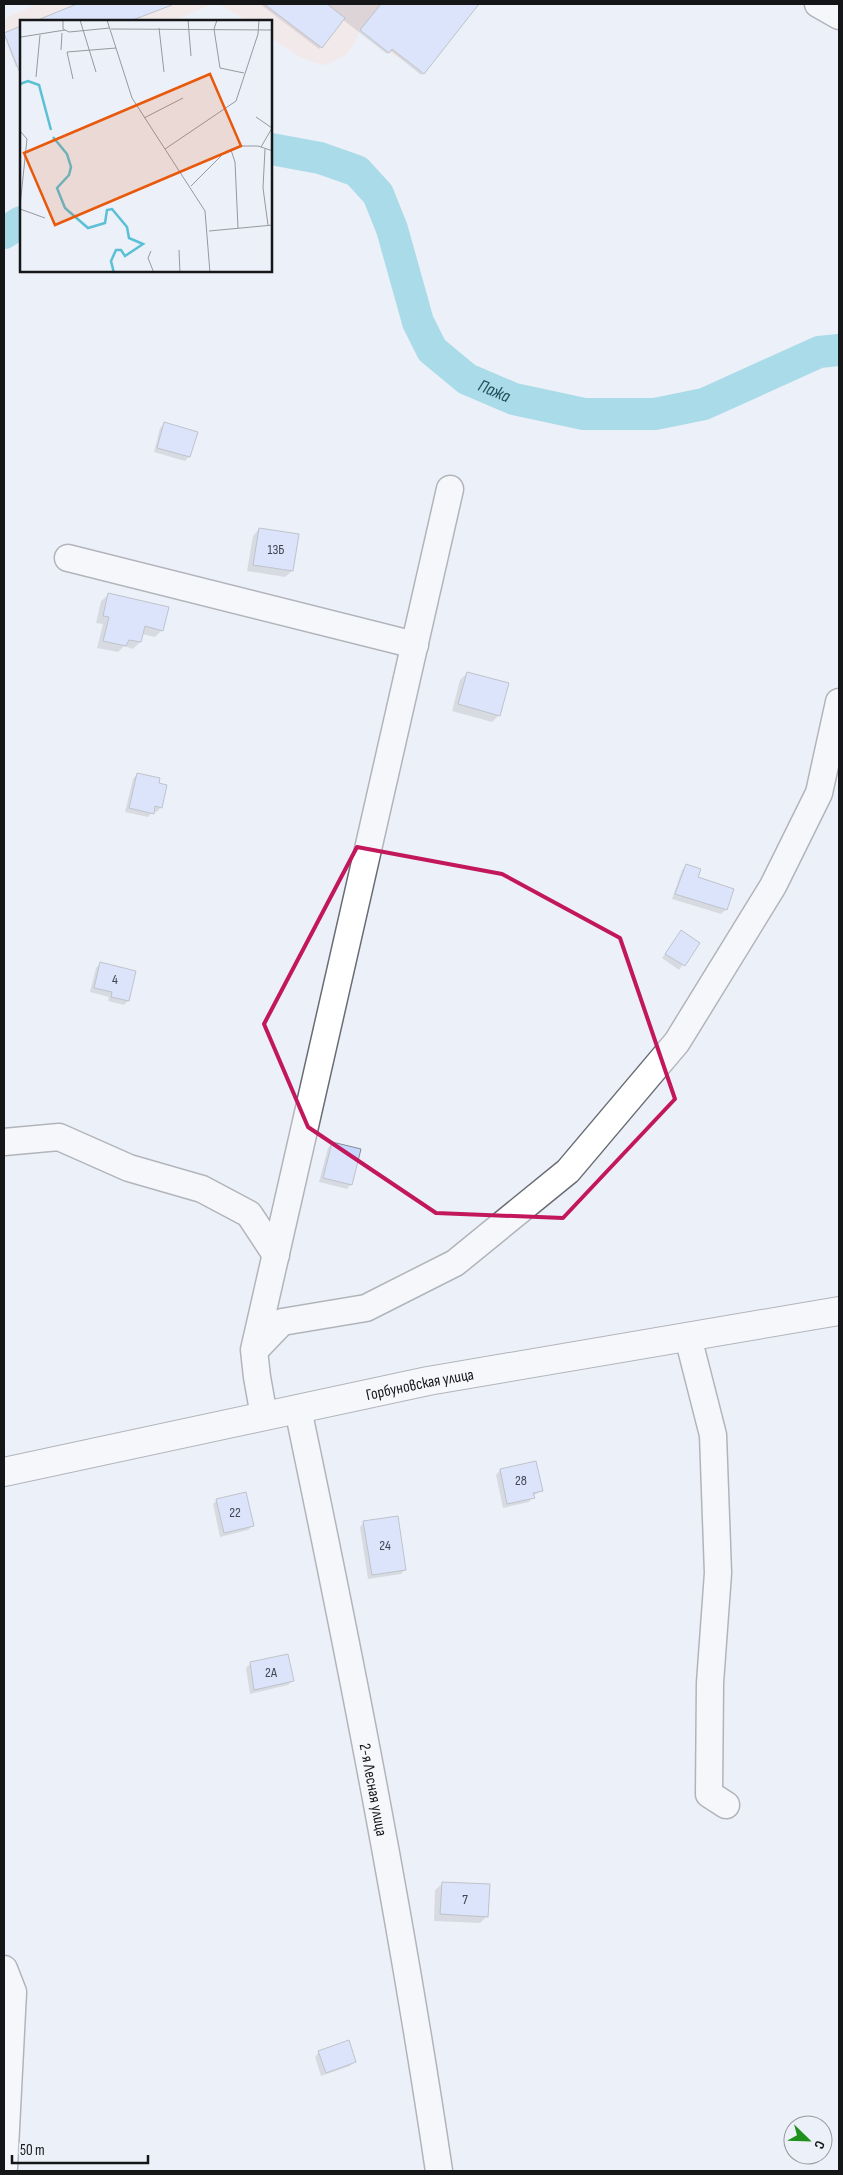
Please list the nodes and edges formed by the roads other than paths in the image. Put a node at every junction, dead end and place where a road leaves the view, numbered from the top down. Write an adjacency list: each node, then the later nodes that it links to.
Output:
1 (818, 4): 2 (street)
2 (839, 16)
3 (450, 489): 5 (street)
4 (68, 558): 5 (street)
5 (415, 645): 8 (street)
6 (839, 702): 11 (street)
7 (4, 1142): 8 (street)
8 (276, 1255): 11 (street)
9 (839, 1311): 10 (main road, Горбуновская улица)
10 (688, 1337): 12 (main road, Горбуновская улица); 15 (street)
11 (254, 1350): 13 (street)
12 (298, 1409): 13 (main road, Горбуновская улица); 19 (street, 2-я Лесная улица)
13 (264, 1416): 14 (main road, Горбуновская улица)
14 (4, 1472)
15 (726, 1805)
16 (4, 1969): 17 (street)
17 (7, 2060): 18 (street)
18 (4, 2168)
19 (439, 2171)

